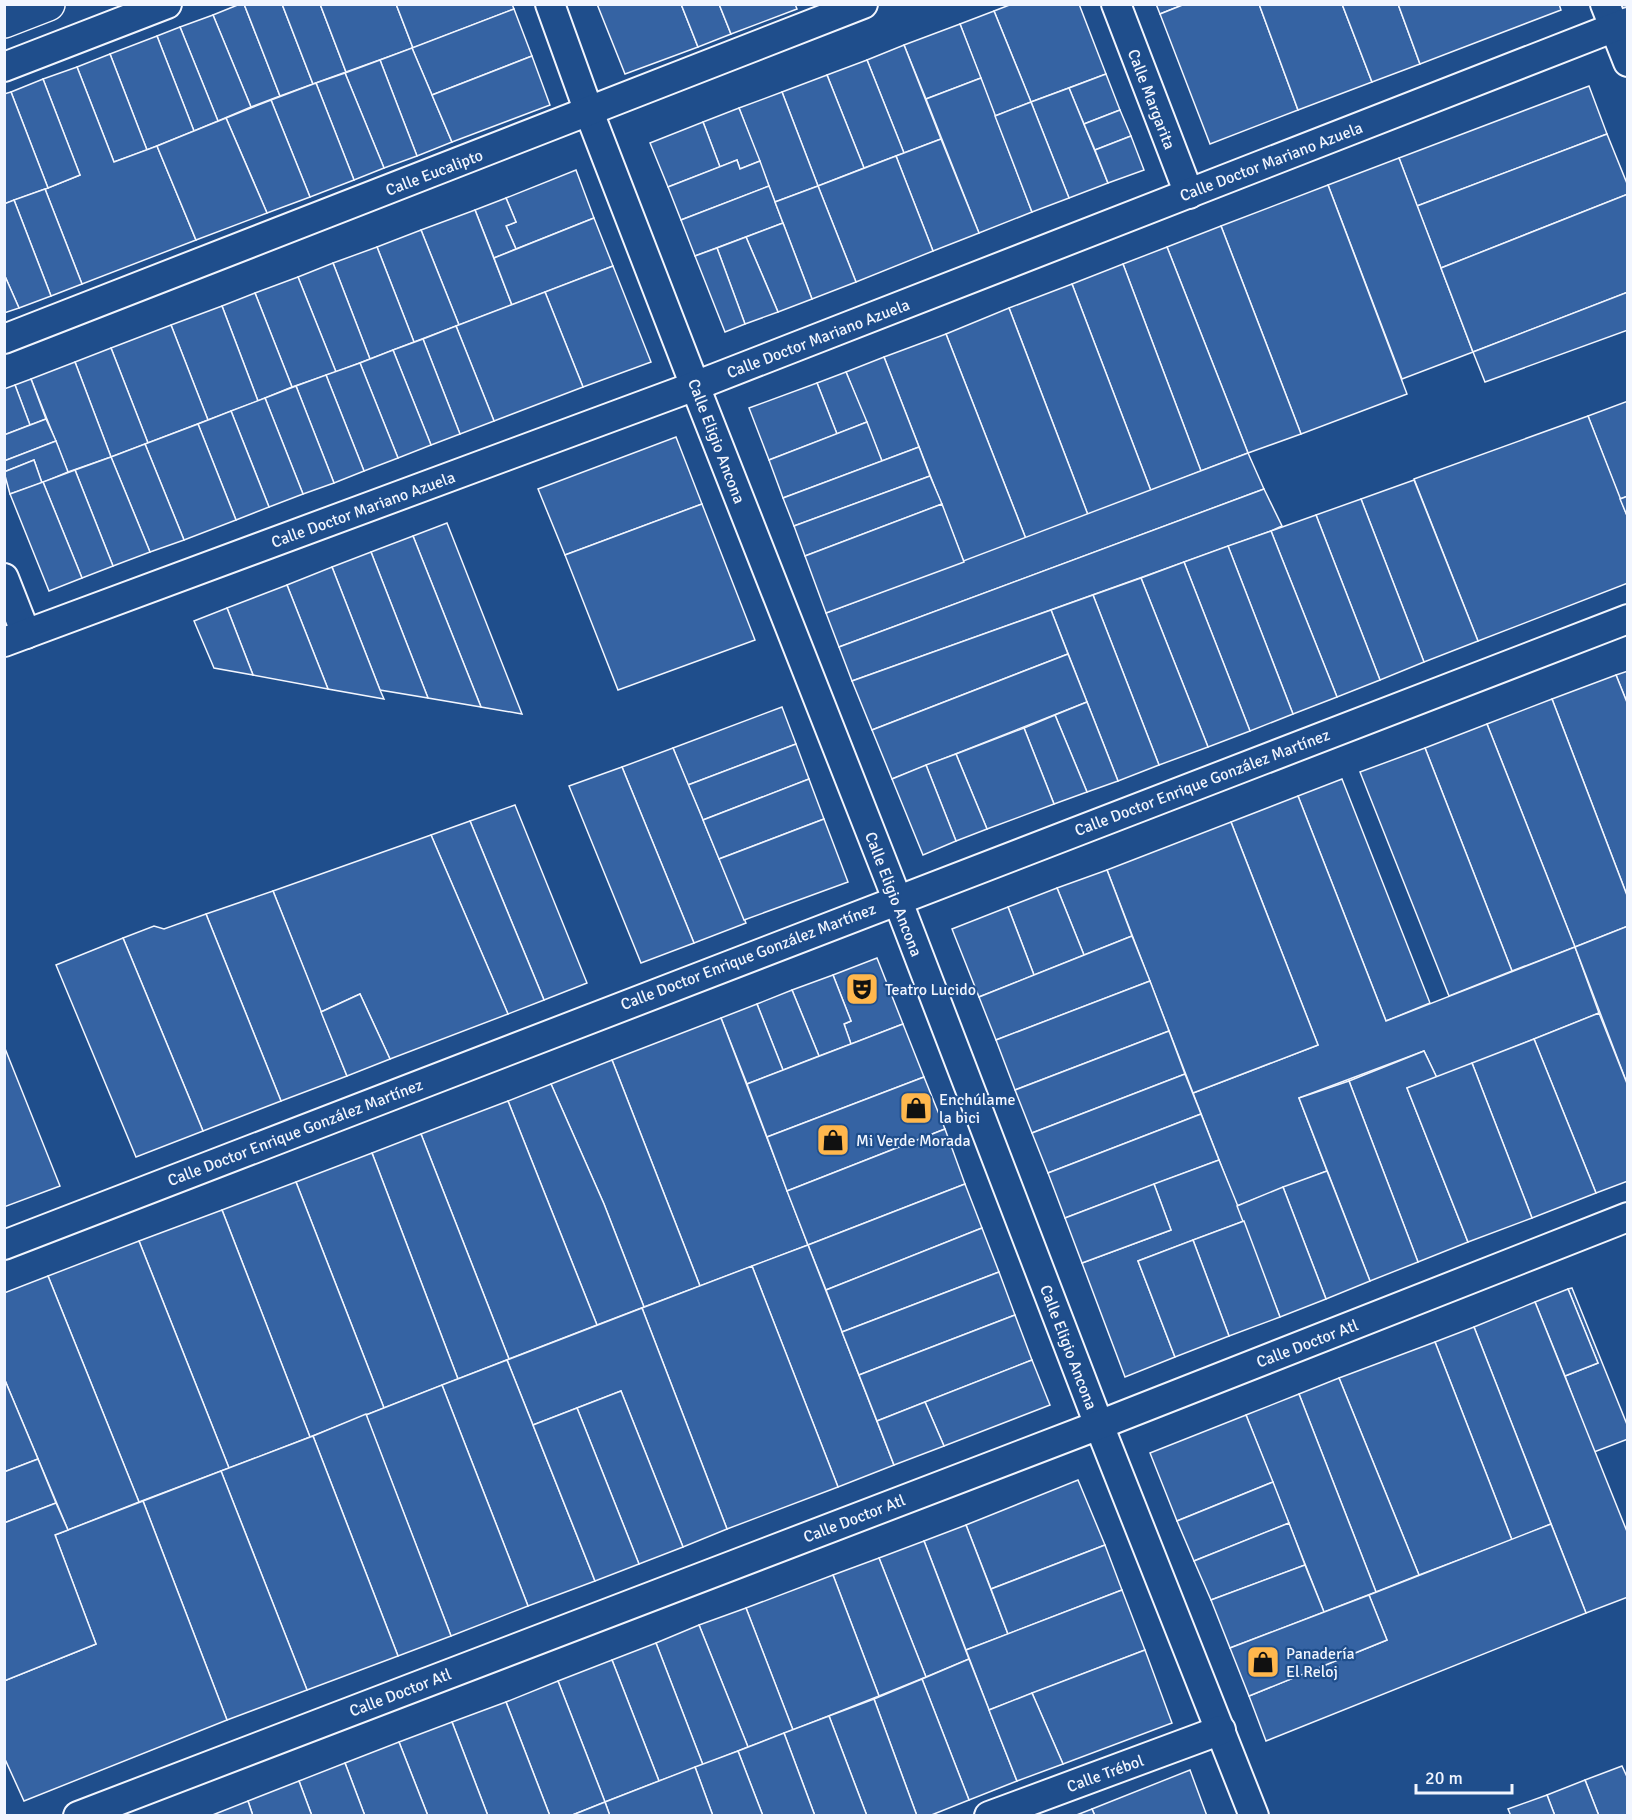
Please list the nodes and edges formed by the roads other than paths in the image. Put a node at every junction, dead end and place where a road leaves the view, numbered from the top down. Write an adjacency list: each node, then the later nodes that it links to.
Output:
1 (48, 4): 7 (main road)
2 (167, 4): 9 (street)
3 (550, 4): 10 (street, Calle Eligio Ancona)
4 (863, 4): 10 (street, Calle Eucalipto)
5 (1116, 4): 11 (street, Calle Margarita)
6 (1616, 18): 8 (street); 11 (street, Calle Doctor Mariano Azuela)
7 (4, 21)
8 (1628, 62)
9 (4, 67)
10 (589, 112): 12 (street, Calle Eucalipto); 13 (street, Calle Eligio Ancona)
11 (1189, 194): 13 (street, Calle Doctor Mariano Azuela)
12 (4, 339)
13 (695, 386): 16 (street, Calle Doctor Mariano Azuela); 17 (street, Calle Eligio Ancona)
14 (4, 578): 16 (street)
15 (1628, 619): 17 (street, Calle Doctor Enrique González Martínez)
16 (15, 638)
17 (897, 899): 19 (street, Calle Doctor Enrique González Martínez); 20 (street, Calle Eligio Ancona)
18 (1628, 1217): 20 (street, Calle Doctor Atl)
19 (4, 1245)
20 (1099, 1425): 21 (street, Calle Eligio Ancona); 22 (street, Calle Doctor Atl)
21 (1221, 1730): 23 (street, Calle Trébol); 24 (street, Calle Eligio Ancona)
22 (78, 1815)
23 (988, 1815)
24 (1254, 1815)

